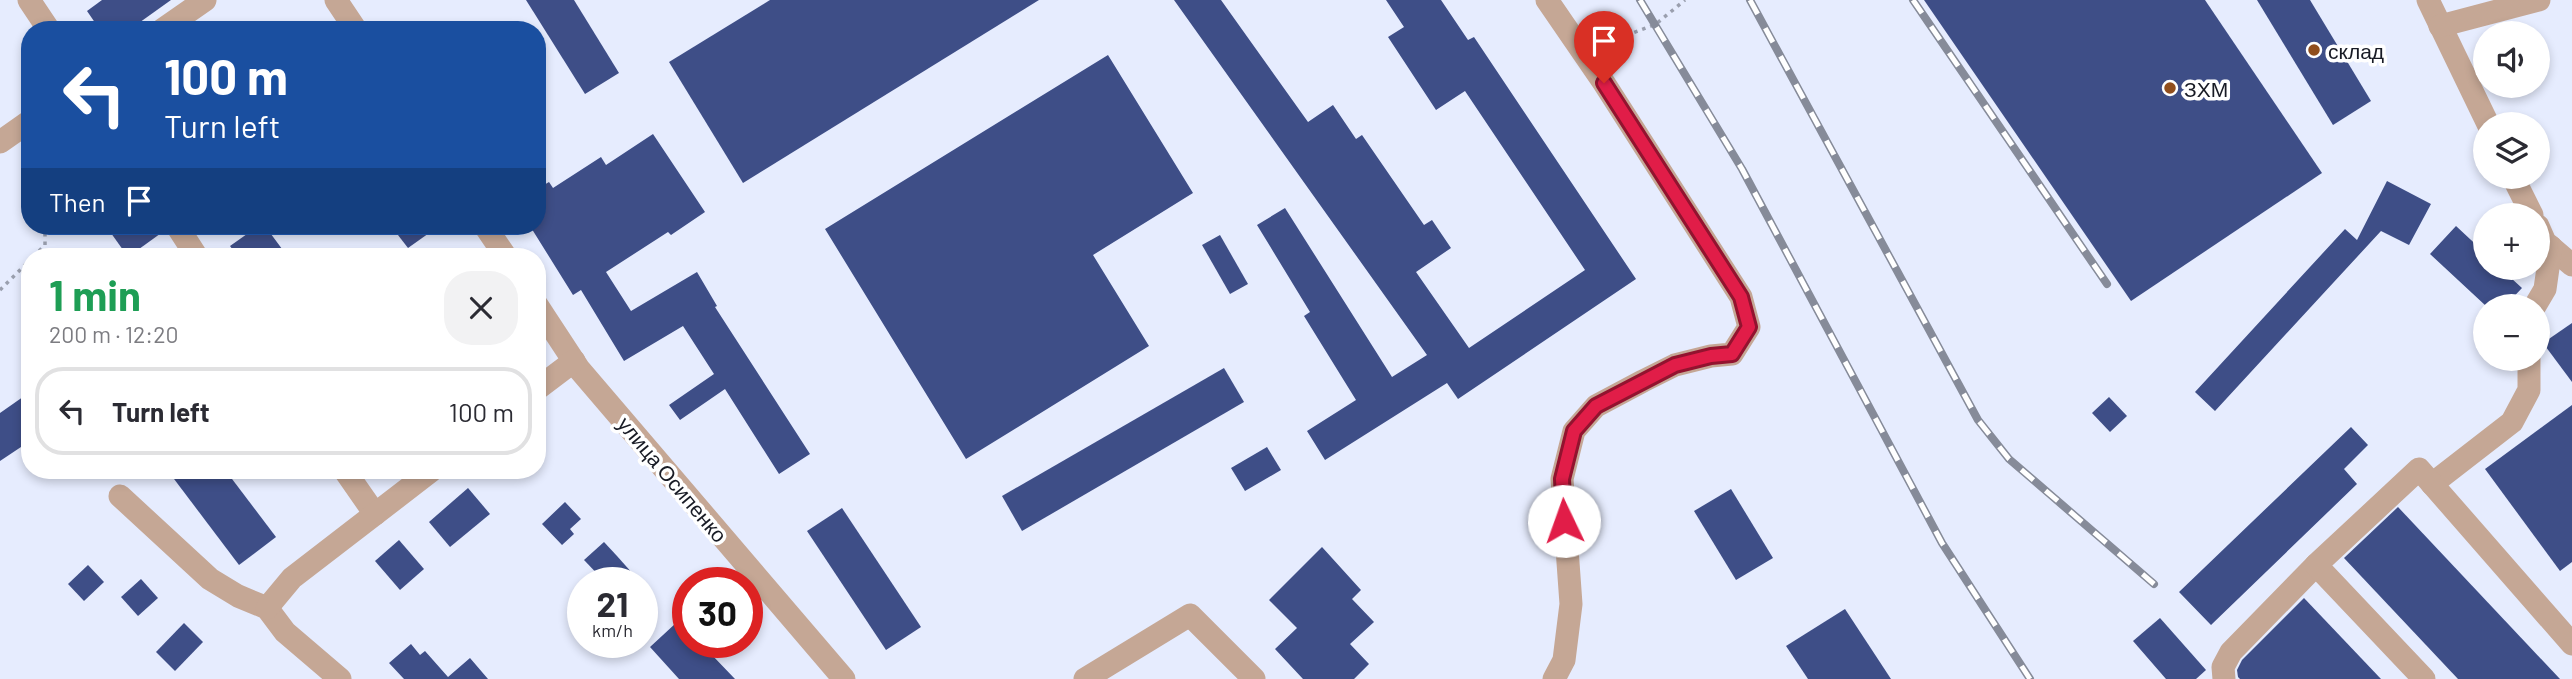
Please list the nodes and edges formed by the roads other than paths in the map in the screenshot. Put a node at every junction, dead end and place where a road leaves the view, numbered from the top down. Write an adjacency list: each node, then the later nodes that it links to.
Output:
1 (29, 0): 7 (street)
2 (205, 0): 8 (street)
3 (336, 0): 9 (street)
4 (1547, 0): 33 (street)
5 (2428, 0): 10 (street)
6 (2539, 0): 10 (street)
7 (43, 21)
8 (175, 21)
9 (350, 21)
10 (2440, 26): 11 (street)
11 (2482, 112)
12 (21, 127): 13 (street)
13 (0, 142)
14 (2551, 247): 15 (street); 16 (street)
15 (2572, 265)
16 (2542, 294)
17 (546, 319): 18 (street, улица Осипенко)
18 (574, 361): 20 (street); 30 (street, улица Осипенко)
19 (2529, 371): 23 (street)
20 (546, 382)
21 (351, 479): 25 (street)
22 (420, 479): 25 (street)
23 (2432, 484): 26 (street); 28 (street)
24 (120, 496): 27 (street)
25 (375, 513): 27 (street)
26 (2316, 565): 34 (street); 35 (street)
27 (267, 608): 29 (street)
28 (2572, 644)
29 (340, 679)
30 (844, 679)
31 (1084, 679): 32 (street)
32 (1254, 679)
33 (1554, 679)
34 (2224, 679)
35 (2424, 679)

